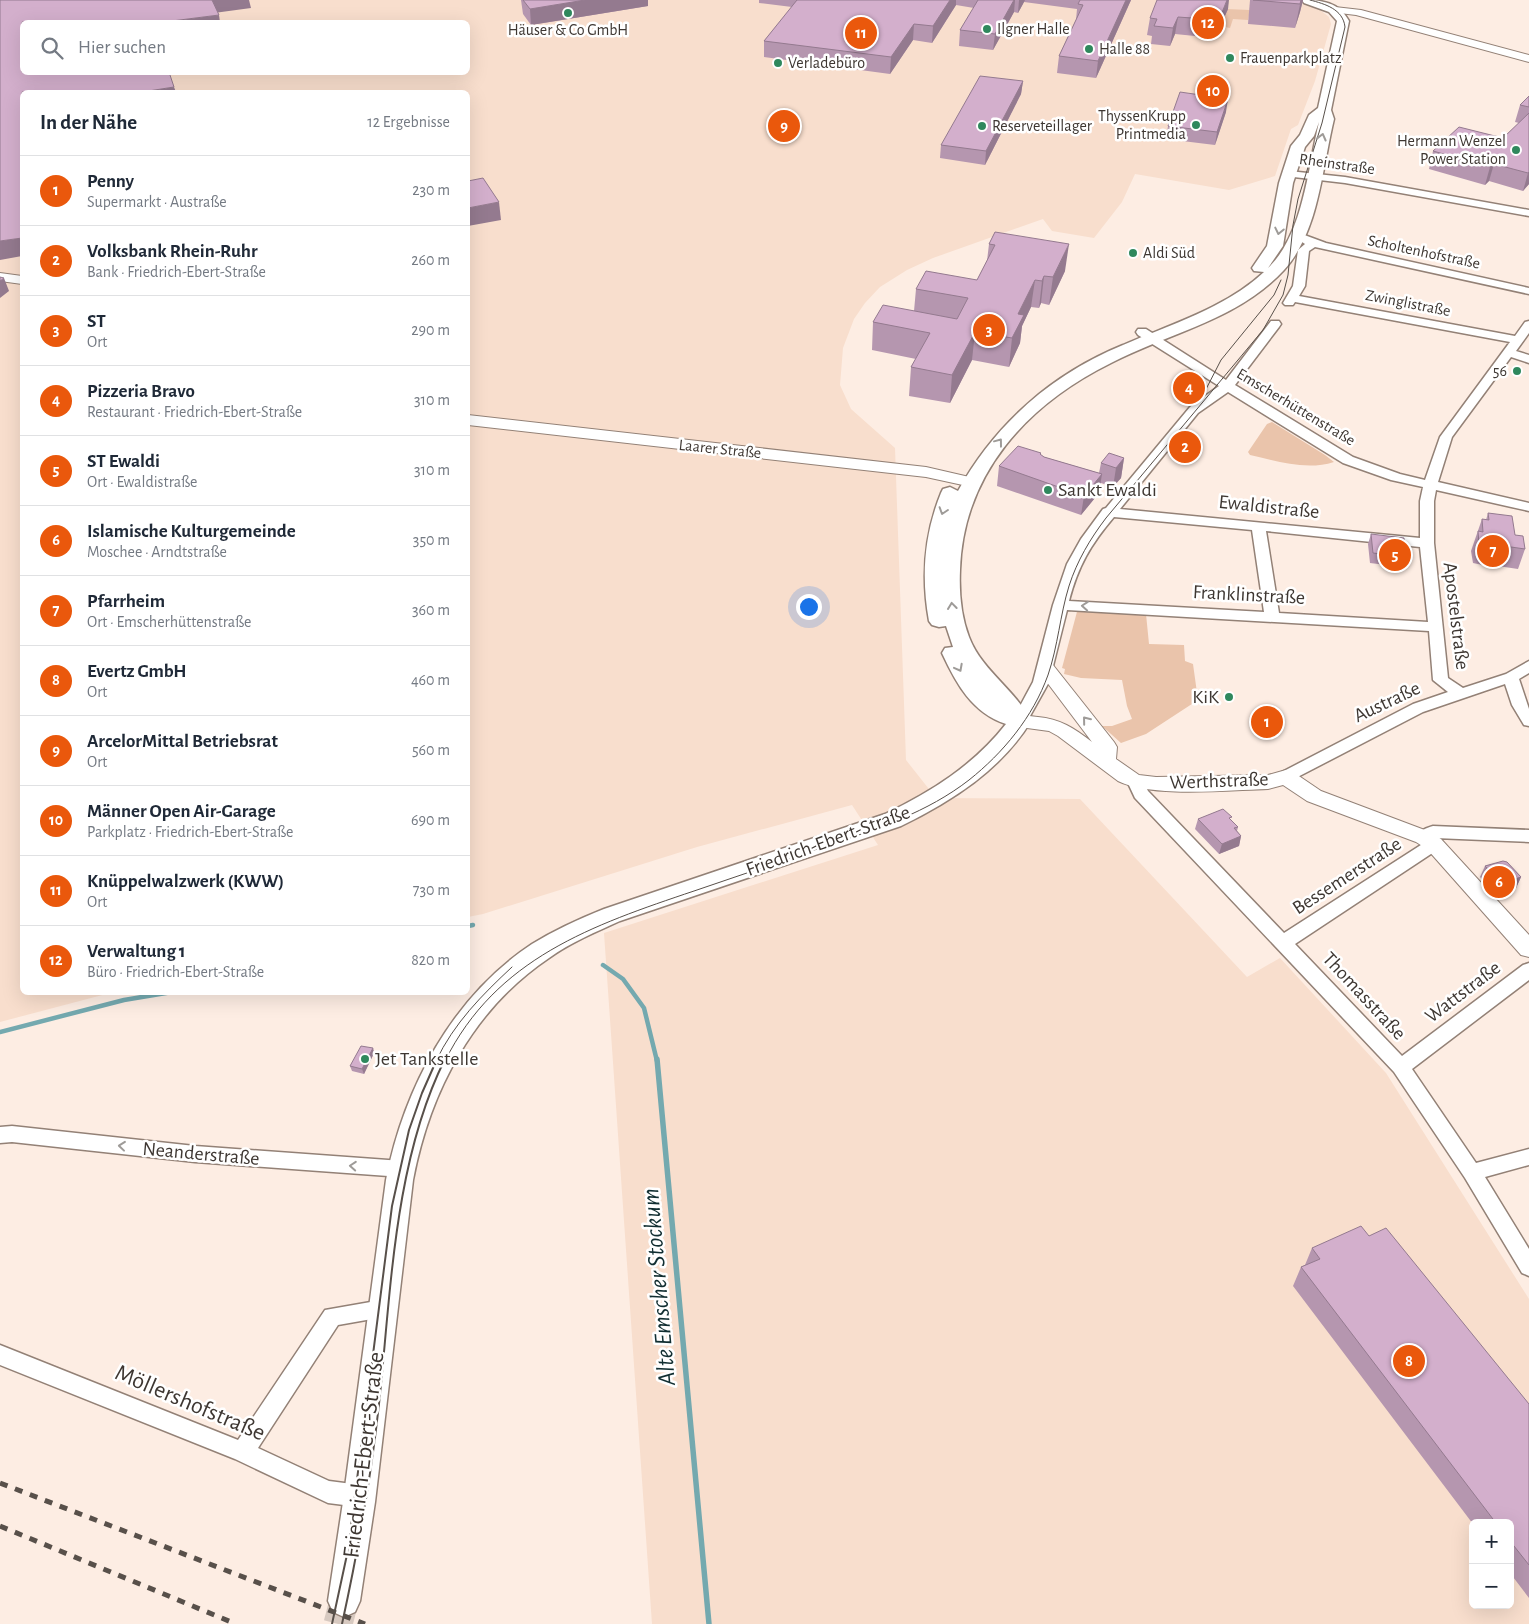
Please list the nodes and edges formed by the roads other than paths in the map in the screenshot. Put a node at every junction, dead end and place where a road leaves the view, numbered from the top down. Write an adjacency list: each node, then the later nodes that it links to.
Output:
1 (1308, 0): 2 (main road)
2 (1335, 10): 3 (street); 4 (main road)
3 (1529, 59)
4 (1324, 110): 5 (main road, one-way to 4); 6 (main road)
5 (1314, 176): 6 (street, Rheinstraße); 7 (street, Rheinstraße); 8 (main road)
6 (1288, 178): 14 (main road, one-way to 14)
7 (1529, 213)
8 (1306, 239): 11 (street, Scholtenhofstraße); 14 (main road); 15 (street, Zwinglistraße)
9 (3, 277): 10 (street)
10 (20, 280)
11 (1529, 291)
12 (1275, 324): 18 (street, Friedrich-Ebert-Straße)
13 (1529, 326): 15 (street, Apostelstraße)
14 (1148, 336): 18 (street, Emscherhüttenstraße); 20 (main road)
15 (1518, 340): 16 (street, Apostelstraße)
16 (1508, 353): 17 (street); 21 (street, Apostelstraße)
17 (1529, 359)
18 (1228, 386): 21 (street, Emscherhüttenstraße); 23 (street, Friedrich-Ebert-Straße)
19 (470, 420): 20 (street, Laarer Straße)
20 (964, 480): 33 (main road)
21 (1430, 485): 22 (street, Emscherhüttenstraße); 25 (street, Apostelstraße)
22 (1529, 507)
23 (1108, 512): 24 (street, Ewaldistraße); 26 (street, Friedrich-Ebert-Straße)
24 (1258, 526): 25 (street, Ewaldistraße); 27 (street)
25 (1426, 543): 28 (street, Apostelstraße)
26 (1060, 604): 27 (street, Franklinstraße, one-way to 26); 30 (street, Friedrich-Ebert-Straße)
27 (1272, 616): 28 (street, Franklinstraße)
28 (1436, 627): 32 (street, Apostelstraße)
29 (1529, 666): 31 (street, Austraße)
30 (1046, 669): 33 (street, Friedrich-Ebert-Straße); 35 (street, one-way to 30)
31 (1511, 676): 32 (street, Austraße); 34 (street)
32 (1461, 694): 36 (street, Austraße)
33 (1020, 721): 35 (street, Werthstraße); 46 (main road, Friedrich-Ebert-Straße)
34 (1529, 721)
35 (1106, 761): 37 (street, Werthstraße)
36 (1286, 777): 37 (street, Werthstraße); 39 (street, Werthstraße)
37 (1135, 781): 40 (street, Thomasstraße)
38 (1529, 836): 39 (street)
39 (1428, 840): 40 (street, Bessemerstraße); 41 (street)
40 (1283, 943): 43 (street, Thomasstraße)
41 (1529, 949)
42 (1529, 970): 43 (street, Wattstraße)
43 (1401, 1068): 47 (street, Thomasstraße)
44 (0, 1135): 46 (street, Neanderstraße, one-way to 44)
45 (1529, 1157): 47 (street)
46 (402, 1169): 49 (main road, Friedrich-Ebert-Straße)
47 (1472, 1172): 48 (street, Thomasstraße)
48 (1529, 1267)
49 (382, 1308): 51 (street); 52 (main road, Friedrich-Ebert-Straße)
50 (0, 1355): 51 (street, Möllershofstraße)
51 (243, 1452): 52 (street, Möllershofstraße)
52 (360, 1496): 53 (main road, Friedrich-Ebert-Straße)
53 (344, 1601)

